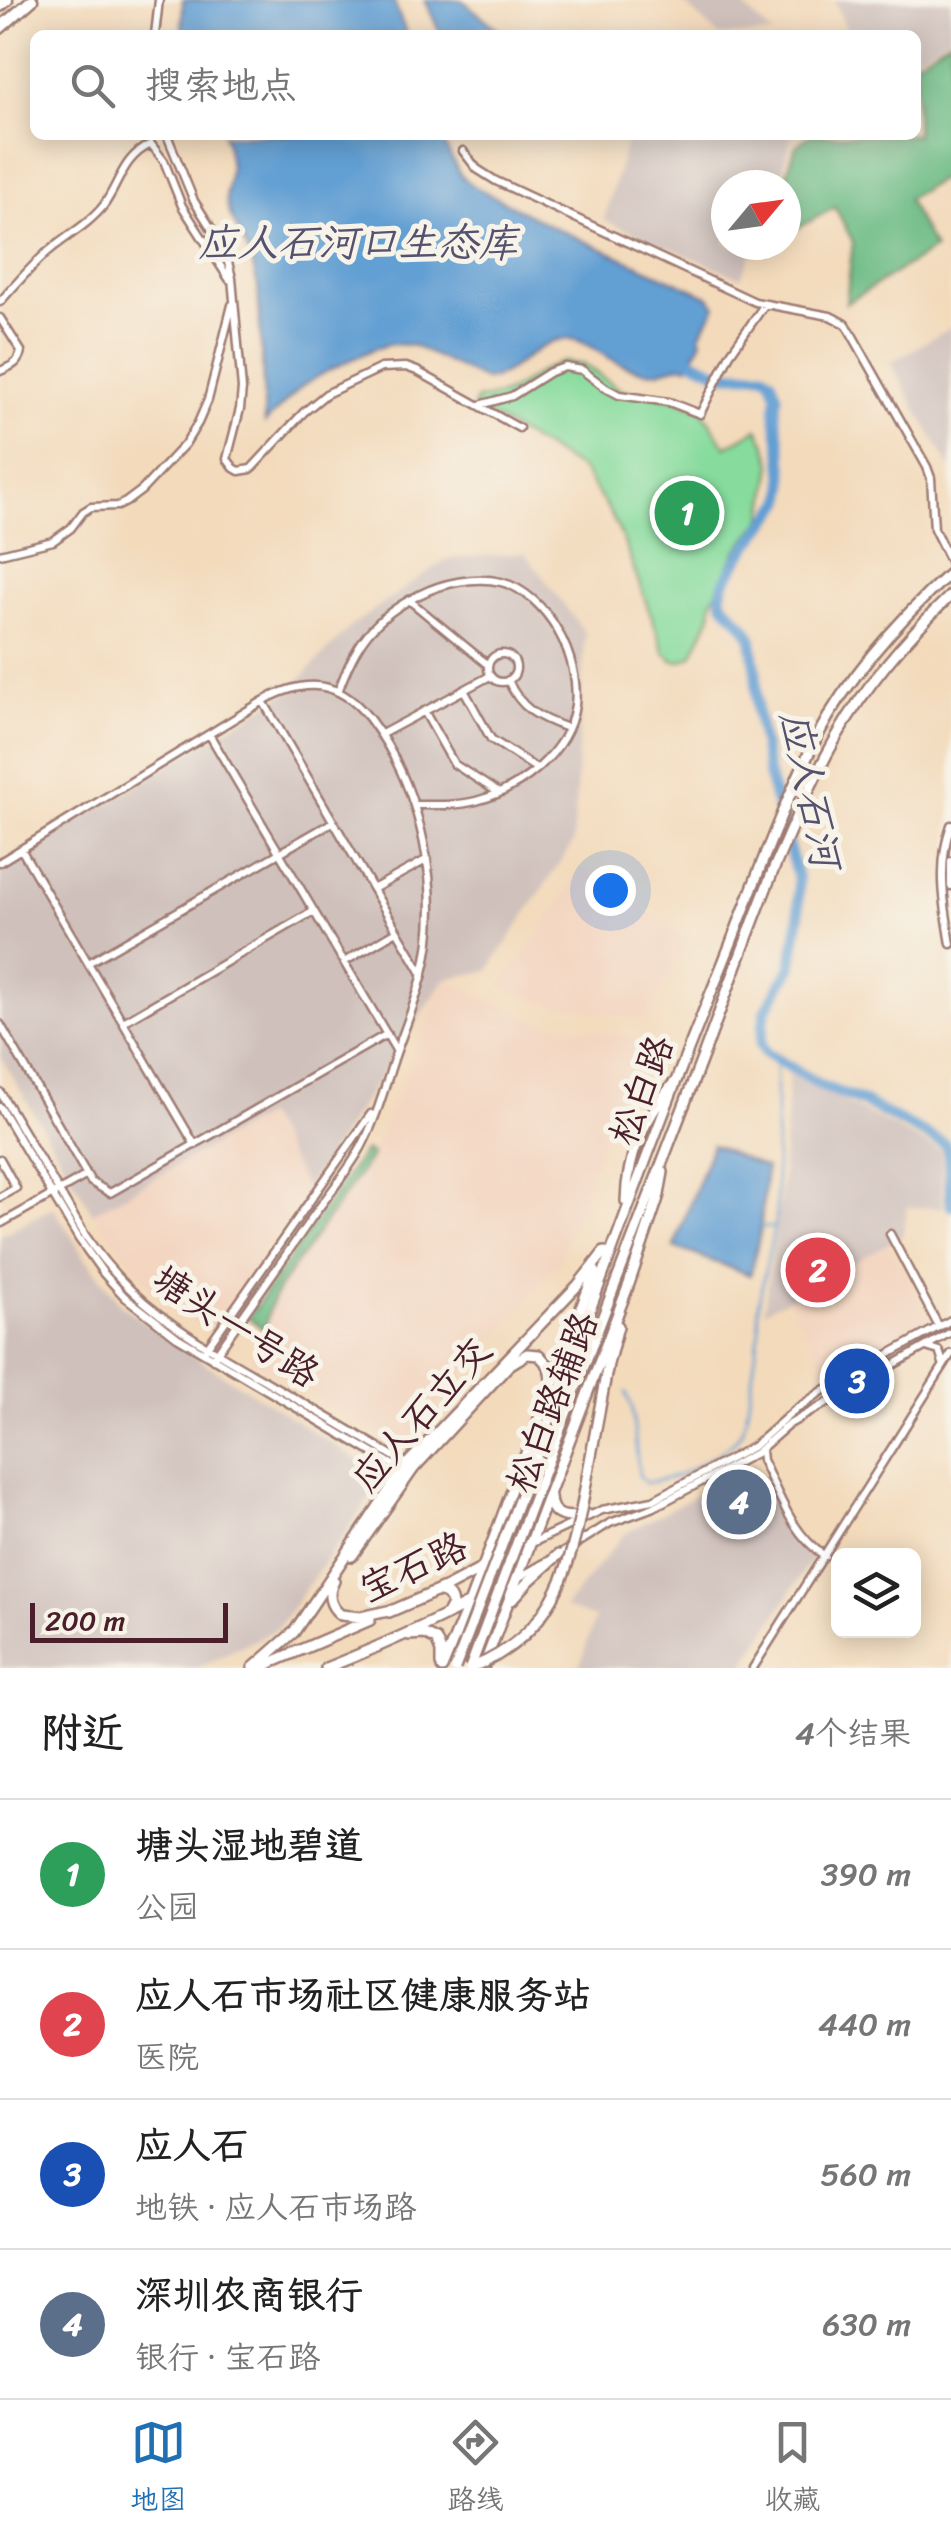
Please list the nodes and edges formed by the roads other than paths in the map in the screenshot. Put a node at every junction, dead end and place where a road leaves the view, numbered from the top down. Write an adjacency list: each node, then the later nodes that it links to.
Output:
1 (6, 0): 4 (highway)
2 (32, 0): 5 (highway)
3 (159, 0): 6 (street)
4 (0, 6)
5 (0, 28)
6 (156, 30)
7 (169, 140): 9 (street)
8 (463, 151): 12 (street)
9 (232, 284): 10 (street); 11 (street)
10 (234, 298): 15 (street); 17 (street)
11 (0, 302)
12 (765, 304): 15 (street); 18 (street)
13 (0, 318): 14 (street)
14 (0, 371)
15 (477, 405): 16 (street)
16 (518, 428)
17 (0, 554)
18 (951, 562)
19 (951, 572): 63 (main road, 松白路)
20 (951, 596): 58 (main road, 松白路)
21 (409, 600): 22 (street); 26 (street); 29 (street)
22 (488, 665): 23 (street); 24 (street)
23 (490, 676): 24 (street); 25 (street)
24 (508, 680): 29 (street)
25 (464, 690): 28 (street); 32 (street)
26 (338, 692): 27 (street); 31 (street)
27 (263, 701): 30 (street); 35 (street)
28 (424, 712): 31 (street); 33 (street)
29 (567, 728): 32 (street)
30 (210, 734): 37 (street); 38 (street)
31 (380, 735): 34 (street)
32 (537, 769): 33 (street)
33 (499, 793): 34 (street)
34 (415, 805): 39 (street)
35 (333, 822): 38 (street); 43 (street)
36 (951, 825): 46 (street)
37 (21, 849): 41 (street); 48 (street)
38 (279, 852): 44 (street); 48 (street)
39 (426, 860): 43 (street); 49 (street)
40 (951, 861): 42 (street)
41 (0, 862)
42 (951, 886)
43 (373, 889): 45 (street)
44 (314, 911): 47 (street); 50 (street)
45 (397, 931): 47 (street); 49 (street)
46 (951, 944)
47 (344, 962): 52 (street)
48 (88, 963): 50 (street)
49 (423, 975): 53 (street)
50 (122, 1022): 57 (street)
51 (0, 1024): 60 (street)
52 (387, 1034): 53 (street); 57 (street)
53 (397, 1051): 55 (street)
54 (0, 1092): 61 (street, 塘头一号路)
55 (378, 1105): 72 (street); 74 (street)
56 (0, 1107): 61 (street, 塘头一号路)
57 (195, 1144): 60 (street)
58 (666, 1154): 67 (main road, 松白路辅路); 98 (main road, 松白路, bridge)
59 (0, 1159): 62 (street)
60 (87, 1175): 61 (street)
61 (56, 1194): 64 (street); 72 (street, 塘头一号路)
62 (0, 1197)
63 (625, 1212): 66 (main road, 松白路辅路); 97 (main road, 松白路, bridge)
64 (0, 1224)
65 (890, 1234): 69 (street)
66 (604, 1252): 76 (main road, 松白路辅路); 79 (main road, 应人石立交)
67 (629, 1284): 81 (main road, 松白路辅路); 98 (main road, bridge)
68 (951, 1320): 69 (street)
69 (939, 1328): 77 (street)
70 (951, 1332): 71 (street)
71 (922, 1348): 75 (street); 77 (street)
72 (206, 1350): 74 (street, 塘头一号路)
73 (951, 1354): 75 (street)
74 (215, 1356): 79 (street, 塘头一号路)
75 (942, 1369): 85 (street)
76 (551, 1384): 79 (main road); 80 (main road, 松白路辅路)
77 (786, 1422): 78 (street)
78 (757, 1448): 82 (street, 宝石路); 84 (street, 宝石路); 85 (street)
79 (408, 1469): 90 (main road); 94 (main road, 应人石立交)
80 (517, 1476): 81 (main road); 86 (main road, 松白路辅路)
81 (551, 1489): 82 (main road); 83 (main road, 松白路辅路)
82 (588, 1515): 83 (street, 宝石路)
83 (530, 1543): 86 (main road, 宝石路); 87 (main road, 松白路辅路)
84 (558, 1555): 87 (street, 宝石路); 91 (main road)
85 (825, 1556): 100 (street)
86 (482, 1569): 88 (main road, 宝石路); 89 (main road, 松白路辅路)
87 (516, 1578): 89 (main road, 宝石路); 91 (main road, 松白路辅路)
88 (435, 1592): 90 (main road, 宝石路); 92 (main road)
89 (469, 1604): 92 (main road, 宝石路); 96 (main road, 松白路辅路)
90 (392, 1610): 94 (main road, 宝石路)
91 (505, 1610): 99 (main road, 松白路辅路)
92 (445, 1616): 93 (main road, 宝石路)
93 (401, 1637): 95 (main road, 宝石路); 96 (main road)
94 (256, 1668)
95 (326, 1668)
96 (442, 1668): 98 (main road)
97 (455, 1668)
98 (471, 1668)
99 (482, 1668)
100 (754, 1668)

